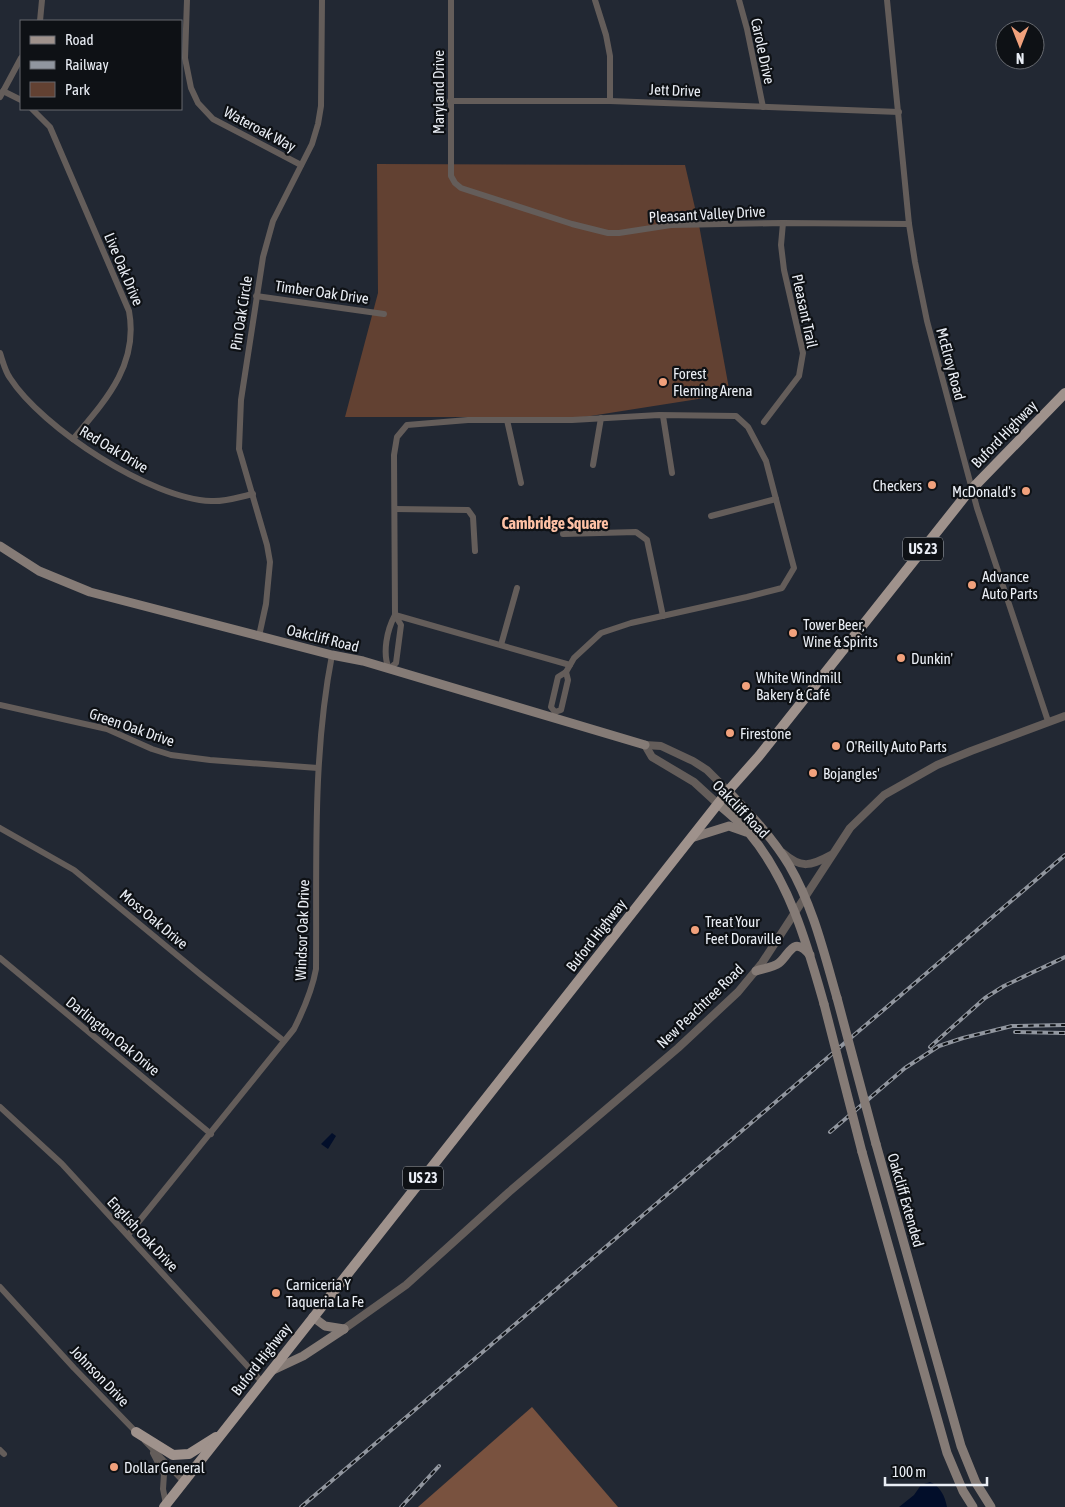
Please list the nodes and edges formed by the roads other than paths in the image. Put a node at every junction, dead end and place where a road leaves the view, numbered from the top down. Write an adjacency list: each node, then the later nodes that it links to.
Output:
1 (42, 0): 8 (street)
2 (187, 0): 17 (street, Wateroak Way)
3 (322, 0): 17 (street, Pin Oak Circle)
4 (451, 0): 12 (street, Maryland Drive)
5 (595, 0): 13 (street)
6 (739, 0): 14 (street, Carole Drive)
7 (887, 0): 16 (street, McElroy Road)
8 (40, 20)
9 (20, 60): 10 (street)
10 (2, 94): 11 (street)
11 (20, 100)
12 (450, 101): 13 (street, Jett Drive); 18 (street, Maryland Drive)
13 (610, 101): 14 (street, Jett Drive)
14 (763, 108): 16 (street, Jett Drive)
15 (33, 110): 29 (street, Live Oak Drive)
16 (899, 112): 20 (street, McElroy Road)
17 (301, 165): 21 (street, Pin Oak Circle)
18 (455, 183): 19 (street, Pleasant Valley Drive)
19 (783, 223): 20 (street, Pleasant Valley Drive); 28 (street, Pleasant Trail)
20 (909, 224): 33 (street, McElroy Road)
21 (256, 296): 22 (street, Timber Oak Drive); 34 (street, Pin Oak Circle)
22 (384, 314)
23 (0, 353): 29 (street, Red Oak Drive)
24 (1065, 393): 33 (main road, Buford Highway / US 23)
25 (663, 416): 26 (street); 31 (street); 35 (street)
26 (601, 418): 27 (street); 30 (street)
27 (507, 420): 32 (street); 36 (street)
28 (764, 422)
29 (73, 439): 34 (street, Red Oak Drive)
30 (593, 465)
31 (672, 473)
32 (521, 483)
33 (972, 489): 53 (street, McElroy Road); 56 (main road, Buford Highway / US 23)
34 (252, 494): 44 (street, Pin Oak Circle)
35 (776, 499): 37 (street); 43 (street)
36 (395, 509): 40 (street); 42 (street)
37 (712, 516)
38 (562, 534): 43 (street)
39 (0, 546): 44 (main road, Oakcliff Road)
40 (475, 551)
41 (517, 588): 45 (street)
42 (395, 615): 45 (street); 48 (street); 48 (street)
43 (663, 616): 47 (street)
44 (259, 636): 46 (main road, Oakcliff Road)
45 (501, 644): 47 (street)
46 (332, 655): 48 (main road, Oakcliff Road); 55 (street, Windsor Oak Drive)
47 (570, 664): 49 (street)
48 (389, 669): 51 (main road, Oakcliff Road)
49 (566, 672): 51 (street); 51 (street)
50 (0, 705): 55 (street, Green Oak Drive)
51 (554, 715): 54 (main road, Oakcliff Road)
52 (1065, 716): 53 (street, New Peachtree Road)
53 (1048, 721): 62 (street, New Peachtree Road)
54 (646, 745): 56 (street, Oakcliff Road); 57 (street, Oakcliff Road)
55 (318, 768): 68 (street, Windsor Oak Drive)
56 (728, 791): 57 (main road, Buford Highway / US 23); 61 (main road, Oakcliff Road)
57 (718, 804): 59 (main road, Oakcliff Road); 60 (main road, Buford Highway / US 23)
58 (0, 828): 68 (street, Moss Oak Drive)
59 (749, 833): 60 (main road); 64 (main road, Oakcliff Road)
60 (691, 838): 73 (main road, Buford Highway / US 23)
61 (777, 847): 62 (street); 63 (main road, Oakcliff Road)
62 (833, 854): 63 (street, New Peachtree Road)
63 (804, 897): 64 (street, New Peachtree Road); 83 (main road, Oakcliff Extended, bridge)
64 (794, 912): 65 (main road, Oakcliff Extended); 67 (street, New Peachtree Road)
65 (810, 954): 67 (main road); 82 (main road, Oakcliff Extended, bridge)
66 (0, 958): 70 (street, Darlington Oak Drive)
67 (756, 971): 74 (street, New Peachtree Road)
68 (284, 1041): 70 (street, Windsor Oak Drive)
69 (0, 1107): 71 (street, English Oak Drive)
70 (210, 1134): 71 (street, Windsor Oak Drive)
71 (128, 1235): 76 (street, English Oak Drive)
72 (0, 1286): 77 (street, Johnson Drive)
73 (313, 1317): 74 (main road); 75 (main road, Buford Highway / US 23)
74 (344, 1329): 75 (main road)
75 (271, 1372): 76 (main road, Buford Highway / US 23)
76 (263, 1383): 78 (main road, Buford Highway / US 23)
77 (136, 1432): 78 (main road); 79 (street, Johnson Drive)
78 (223, 1433): 80 (main road, Buford Highway / US 23)
79 (149, 1446): 80 (street, Johnson Drive); 81 (street)
80 (184, 1482): 81 (main road, Buford Highway / US 23)
81 (165, 1505)
82 (973, 1507)
83 (991, 1507)

